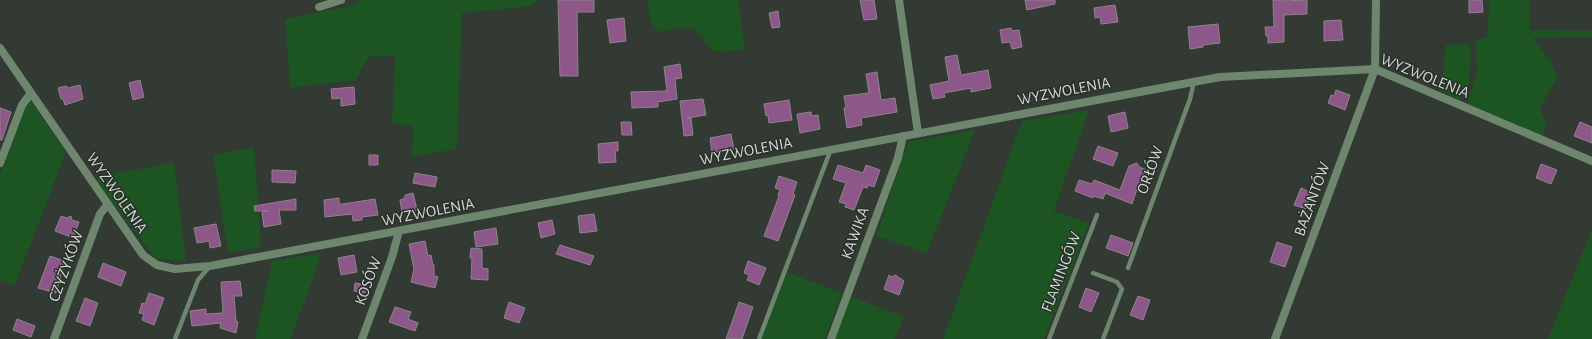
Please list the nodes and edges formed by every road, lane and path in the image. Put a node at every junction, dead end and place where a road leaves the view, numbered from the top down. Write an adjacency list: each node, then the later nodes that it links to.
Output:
1 (342, 0): 4 (street)
2 (899, 0): 9 (street)
3 (1376, 0): 6 (street, BAŻANTÓW)
4 (319, 6)
5 (0, 48): 8 (street, WYZWOLENIA)
6 (1375, 69): 7 (street, WYZWOLENIA); 12 (street, WYZWOLENIA); 27 (street, BAŻANTÓW)
7 (1194, 81): 9 (street, WYZWOLENIA); 18 (lane, ORŁÓW)
8 (31, 93): 13 (street); 14 (street, WYZWOLENIA)
9 (918, 133): 10 (street, WYZWOLENIA)
10 (903, 136): 11 (street, WYZWOLENIA); 24 (street, KAWIKA)
11 (831, 150): 16 (street, WYZWOLENIA); 23 (lane)
12 (1592, 161)
13 (0, 163)
14 (108, 204): 17 (street, WYZWOLENIA); 20 (street, CZYŻYKÓW)
15 (1097, 215): 25 (lane, FLAMINGÓW)
16 (400, 231): 17 (street, WYZWOLENIA); 22 (street, KOSÓW)
17 (210, 266): 21 (lane)
18 (1128, 268)
19 (1093, 273): 26 (lane)
20 (54, 339)
21 (175, 339)
22 (362, 339)
23 (759, 339)
24 (831, 339)
25 (1049, 339)
26 (1103, 339)
27 (1275, 339)

